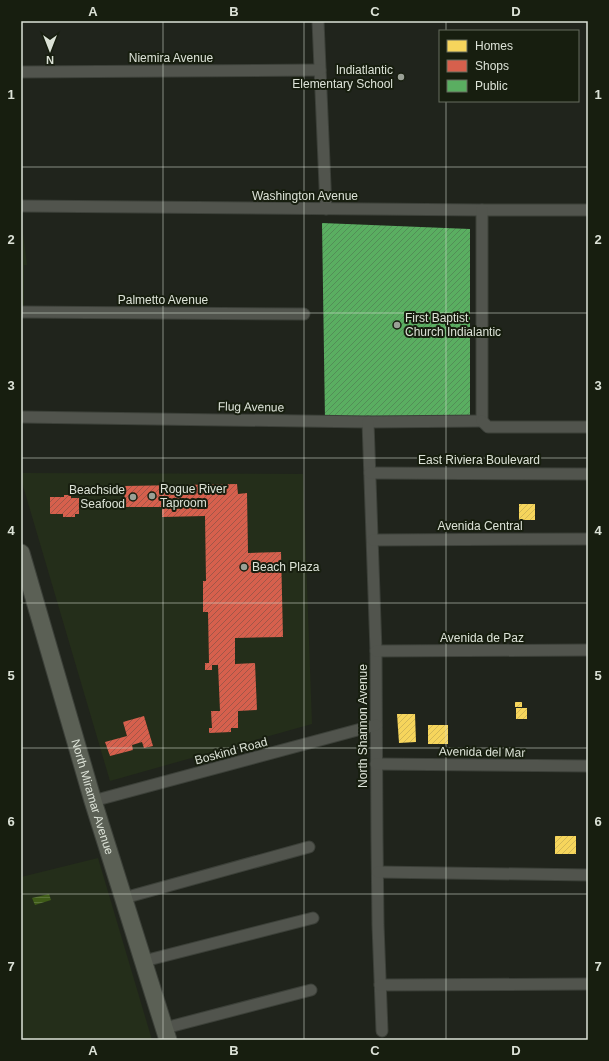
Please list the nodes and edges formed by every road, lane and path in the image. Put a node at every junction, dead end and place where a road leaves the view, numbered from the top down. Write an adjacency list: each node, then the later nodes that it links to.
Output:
1 (318, 21): 2 (street)
2 (320, 70): 3 (street, Niemira Avenue); 5 (street)
3 (21, 72)
4 (21, 206): 5 (street, Washington Avenue)
5 (326, 209): 6 (street, Washington Avenue)
6 (482, 210): 7 (street, Washington Avenue); 11 (street)
7 (588, 210)
8 (21, 312): 9 (street, Palmetto Avenue)
9 (304, 314)
10 (21, 417): 12 (street, Flug Avenue)
11 (482, 421): 12 (street, Flug Avenue); 13 (street, Flug Avenue)
12 (368, 422): 14 (street, North Shannon Avenue)
13 (588, 427)
14 (370, 473): 15 (street, East Riviera Boulevard); 17 (street, North Shannon Avenue)
15 (588, 474)
16 (588, 539): 17 (street, Avenida Central)
17 (373, 540): 20 (street, North Shannon Avenue)
18 (21, 553): 24 (main road, North Miramar Avenue)
19 (588, 650): 20 (street, Avenida de Paz)
20 (376, 651): 21 (street, North Shannon Avenue)
21 (376, 725): 22 (street, North Shannon Avenue); 24 (street, Boskind Road)
22 (376, 764): 23 (street, Avenida del Mar); 26 (street, North Shannon Avenue)
23 (588, 766)
24 (93, 801): 28 (main road, North Miramar Avenue)
25 (308, 847): 28 (street)
26 (378, 872): 27 (street); 32 (street, North Shannon Avenue)
27 (588, 875)
28 (124, 898): 30 (main road, North Miramar Avenue)
29 (313, 918): 30 (street)
30 (144, 961): 35 (main road, North Miramar Avenue)
31 (588, 984): 32 (street)
32 (380, 986): 34 (street, North Shannon Avenue)
33 (311, 990): 35 (street)
34 (382, 1031)
35 (167, 1034)

